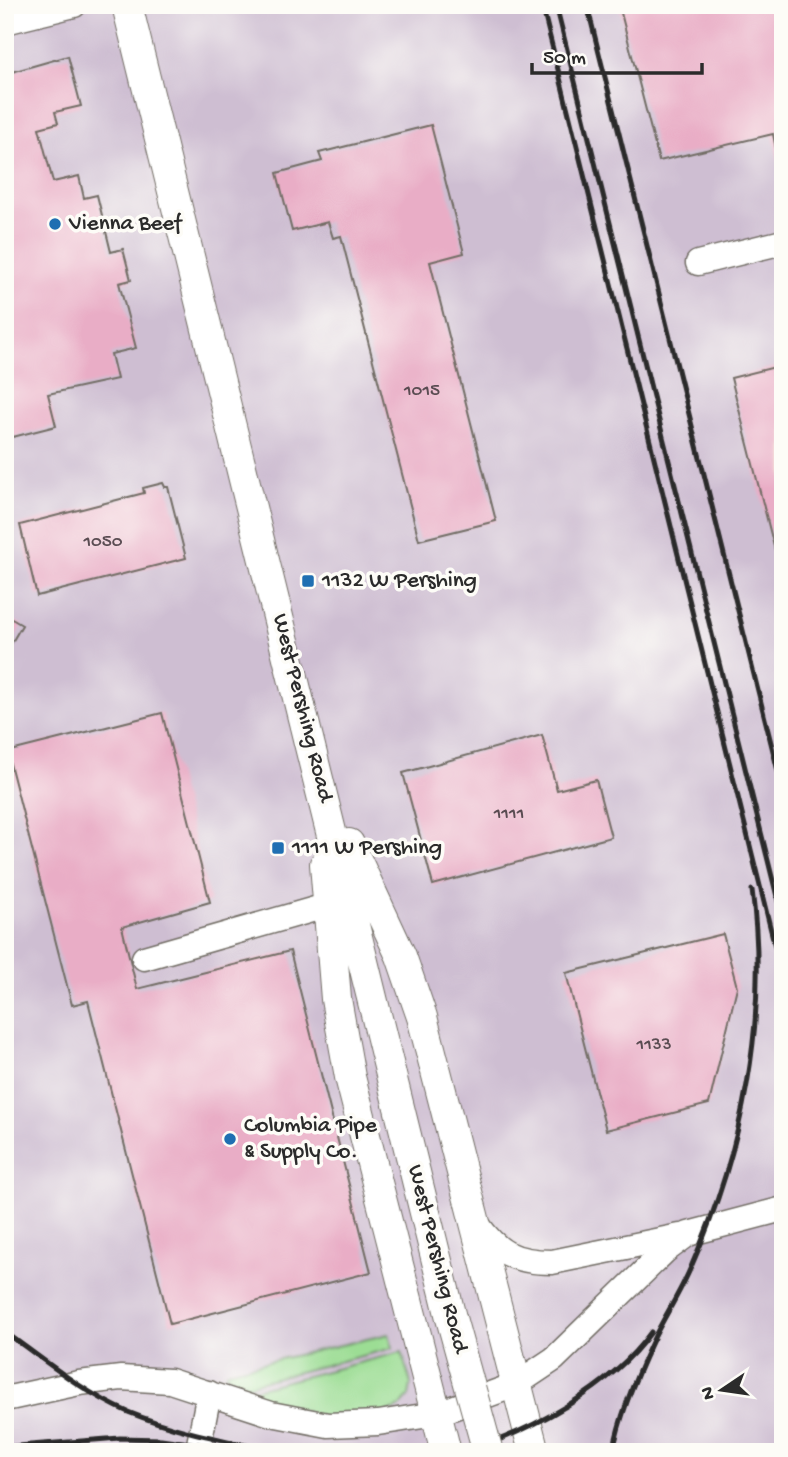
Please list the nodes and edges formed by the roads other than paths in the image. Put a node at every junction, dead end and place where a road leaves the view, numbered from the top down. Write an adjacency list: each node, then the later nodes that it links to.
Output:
1 (74, 5): 3 (street)
2 (127, 5): 7 (main road, West Pershing Road)
3 (32, 10): 4 (street)
4 (5, 22)
5 (783, 242): 6 (street)
6 (698, 263)
7 (307, 726): 8 (main road); 11 (main road); 19 (main road, West Pershing Road, bridge)
8 (329, 905): 9 (street); 16 (main road)
9 (144, 958)
10 (783, 1209): 12 (street)
11 (472, 1214): 12 (street); 13 (main road)
12 (688, 1234): 13 (street)
13 (515, 1385): 16 (street); 20 (main road)
14 (209, 1393): 15 (street); 16 (street); 17 (street)
15 (5, 1399)
16 (436, 1414): 18 (main road)
17 (201, 1452)
18 (446, 1452)
19 (488, 1452)
20 (534, 1452)

